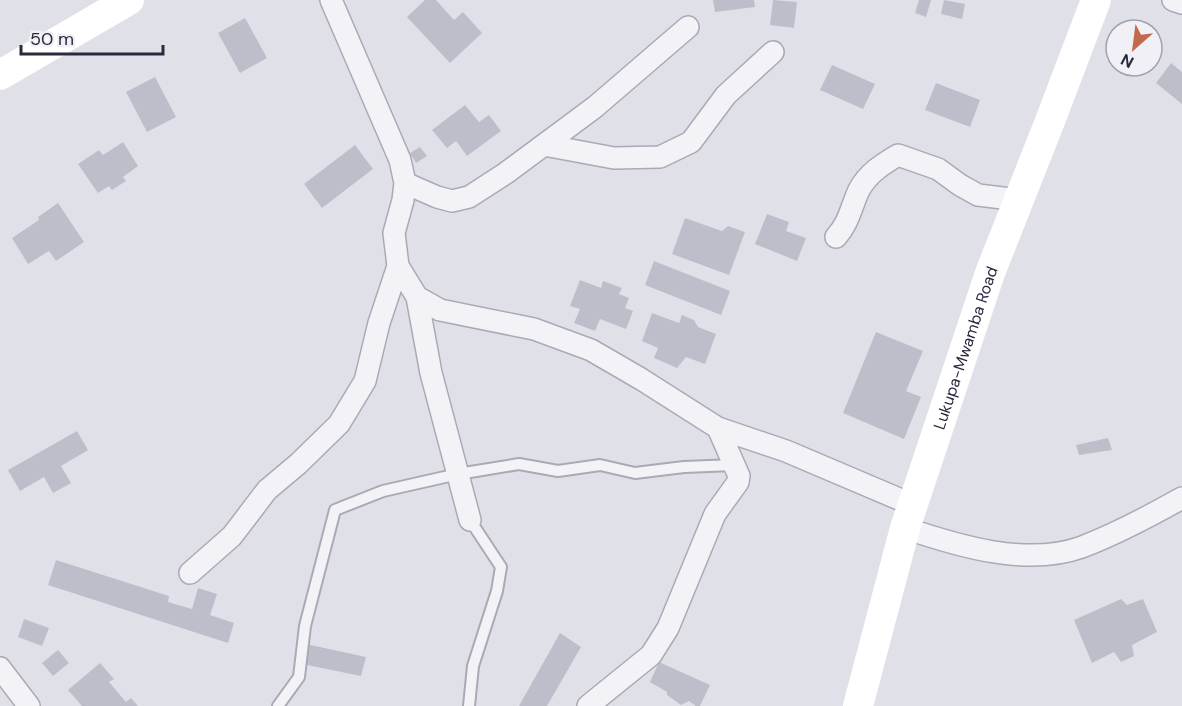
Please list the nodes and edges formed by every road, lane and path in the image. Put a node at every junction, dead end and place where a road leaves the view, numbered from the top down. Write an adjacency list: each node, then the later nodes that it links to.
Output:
1 (129, 0): 8 (street)
2 (331, 0): 10 (street)
3 (1096, 0): 11 (street, Lukupa-Mwamba Road)
4 (1173, 0): 5 (street)
5 (1182, 3)
6 (688, 27): 9 (street)
7 (773, 52): 9 (street)
8 (0, 75)
9 (544, 145): 10 (street)
10 (405, 183): 13 (street)
11 (1019, 200): 12 (street); 19 (street, Lukupa-Mwamba Road)
12 (836, 237)
13 (398, 266): 14 (street); 21 (street)
14 (417, 297): 15 (street); 17 (street)
15 (718, 428): 16 (street); 19 (street)
16 (734, 465): 17 (lane); 26 (street)
17 (458, 474): 20 (street); 24 (lane)
18 (1182, 498): 19 (street)
19 (909, 517): 27 (street, Lukupa-Mwamba Road)
20 (470, 520): 25 (lane)
21 (190, 573)
22 (1, 670): 23 (street)
23 (29, 706)
24 (278, 706)
25 (469, 706)
26 (588, 706)
27 (858, 706)

